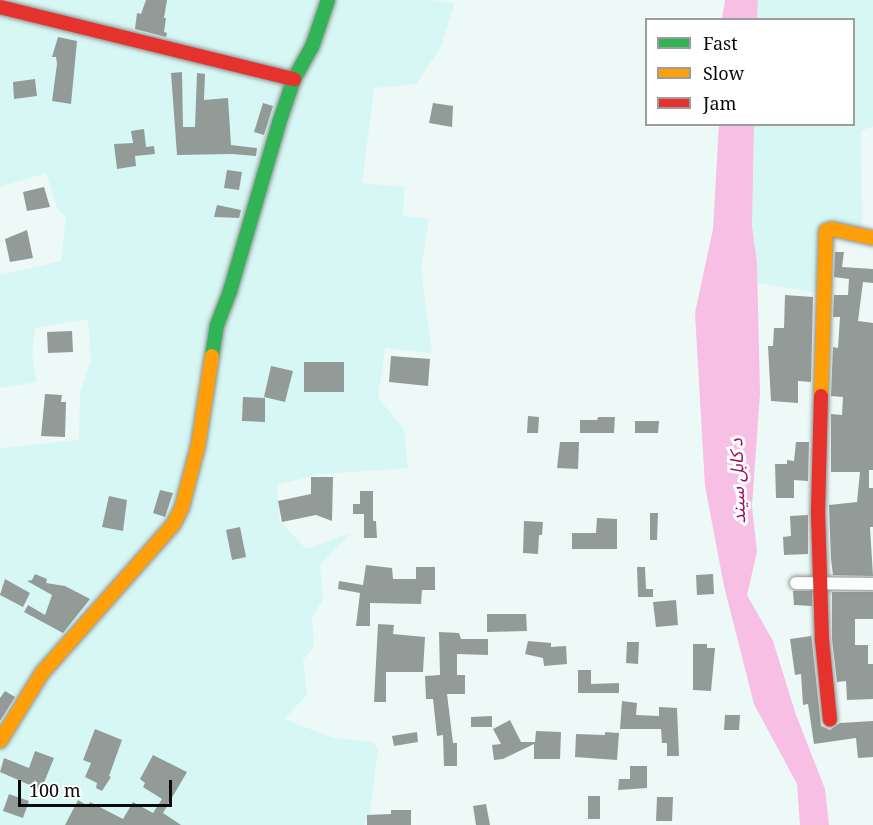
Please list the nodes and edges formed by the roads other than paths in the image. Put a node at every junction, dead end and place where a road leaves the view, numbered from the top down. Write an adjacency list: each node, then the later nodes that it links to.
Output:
1 (328, 0): 3 (street)
2 (0, 7): 3 (street)
3 (294, 79): 9 (street)
4 (873, 238): 6 (street)
5 (796, 583): 6 (street)
6 (822, 584): 7 (street); 8 (street)
7 (873, 584)
8 (830, 720)
9 (0, 741)

